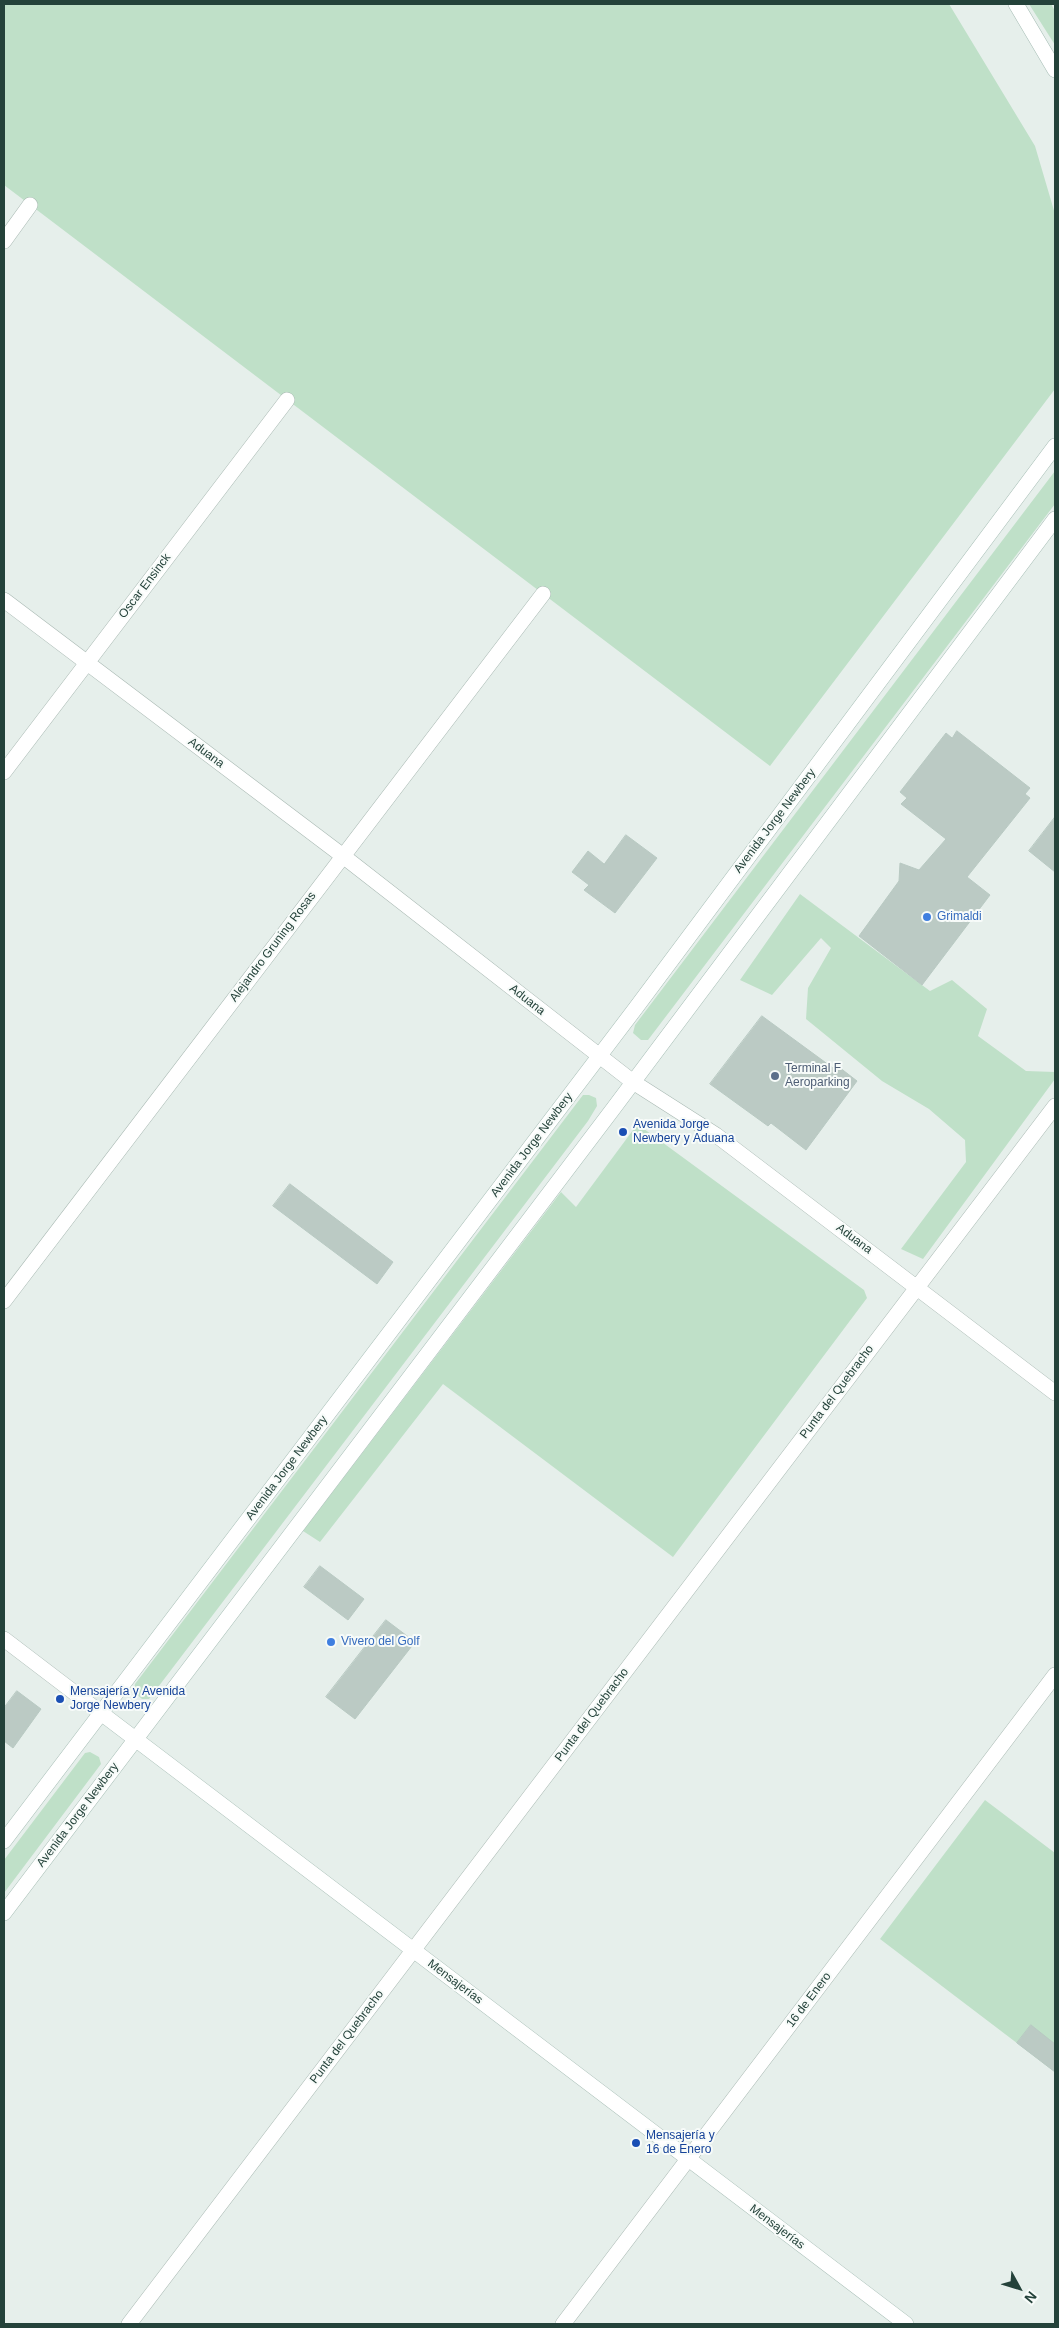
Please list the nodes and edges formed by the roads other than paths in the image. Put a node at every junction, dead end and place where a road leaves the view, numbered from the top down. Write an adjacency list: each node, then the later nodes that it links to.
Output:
1 (1016, 4): 2 (street)
2 (1055, 70)
3 (30, 205): 4 (street)
4 (4, 241)
5 (287, 400): 10 (street, Oscar Ensinck)
6 (1055, 446): 13 (street, Avenida Jorge Newbery)
7 (1055, 519): 14 (street, Avenida Jorge Newbery)
8 (543, 594): 12 (street, Alejandro Gruning Rosas)
9 (4, 600): 10 (street, Aduana)
10 (87, 663): 11 (street, Oscar Ensinck); 12 (street, Aduana)
11 (4, 772)
12 (343, 856): 13 (street, Aduana); 17 (street, Alejandro Gruning Rosas)
13 (599, 1056): 14 (street, Aduana); 21 (street, Avenida Jorge Newbery)
14 (633, 1082): 16 (street, Aduana); 22 (street, Avenida Jorge Newbery)
15 (1055, 1106): 16 (street, Punta del Quebracho)
16 (917, 1287): 18 (street, Aduana); 25 (street, Punta del Quebracho)
17 (4, 1301)
18 (1055, 1393)
19 (4, 1639): 21 (street, Mensajerías)
20 (1055, 1675): 26 (street, 16 de Enero)
21 (101, 1713): 22 (street, Mensajerías); 23 (street, Avenida Jorge Newbery)
22 (135, 1739): 24 (street, Avenida Jorge Newbery); 25 (street, Mensajerías)
23 (4, 1841)
24 (4, 1913)
25 (413, 1950): 26 (street, Mensajerías); 27 (street, Punta del Quebracho)
26 (688, 2159): 28 (street, 16 de Enero); 29 (street, Mensajerías)
27 (129, 2324)
28 (563, 2324)
29 (906, 2324)

